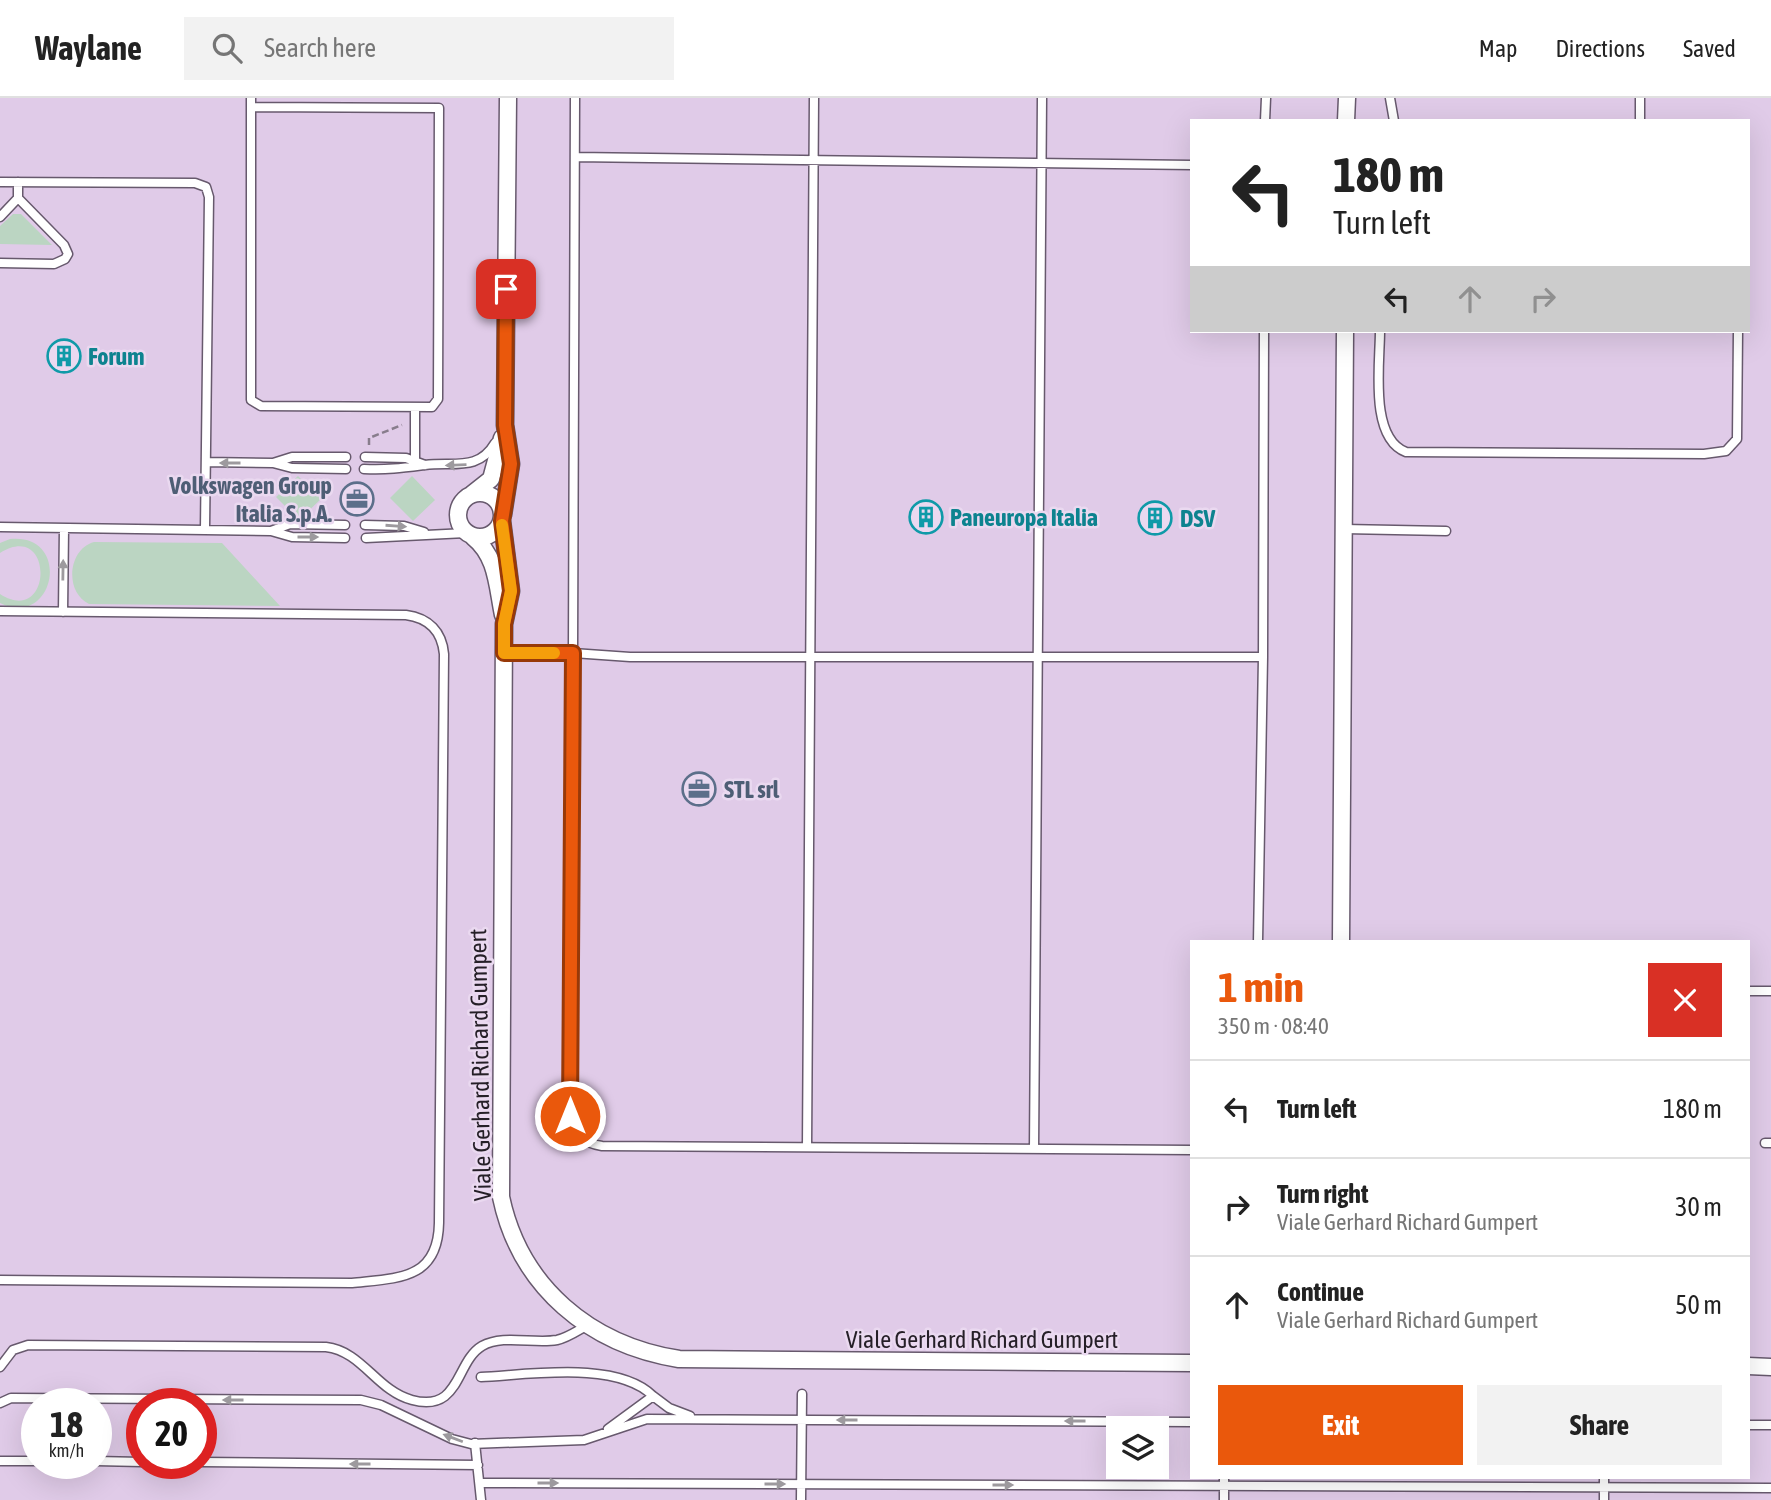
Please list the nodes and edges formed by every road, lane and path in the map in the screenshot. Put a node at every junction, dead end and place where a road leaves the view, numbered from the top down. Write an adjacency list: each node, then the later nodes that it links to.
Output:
1 (440, 98): 11 (lane)
2 (508, 98): 31 (street, Viale Gerhard Richard Gumpert)
3 (575, 98): 16 (lane)
4 (814, 98): 17 (lane)
5 (1042, 98): 18 (lane)
6 (1266, 98): 12 (lane)
7 (1347, 98): 13 (street)
8 (1390, 98): 14 (lane)
9 (1640, 98): 15 (lane)
10 (251, 103): 11 (lane); 29 (lane)
11 (439, 108): 30 (lane)
12 (1265, 119)
13 (1346, 119)
14 (1394, 119)
15 (1640, 119)
16 (575, 158): 17 (lane); 58 (lane)
17 (814, 161): 18 (lane); 59 (lane)
18 (1041, 164): 19 (lane); 61 (lane)
19 (1190, 165)
20 (0, 182): 21 (lane)
21 (18, 182): 22 (lane); 35 (lane)
22 (18, 198): 23 (lane); 24 (lane)
23 (0, 217)
24 (0, 263)
25 (1264, 333): 60 (lane)
26 (1345, 333): 47 (street)
27 (1380, 333): 28 (lane)
28 (1738, 333)
29 (402, 408): 30 (lane); 32 (path)
30 (415, 408): 34 (lane)
31 (505, 425): 37 (lane, one-way to 37); 40 (street, Viale Gerhard Richard Gumpert); 41 (street, Viale Gerhard Richard Gumpert)
32 (367, 453): 34 (lane)
33 (346, 457): 36 (lane)
34 (415, 461): 37 (lane)
35 (206, 462): 36 (lane, one-way to 35); 46 (lane)
36 (273, 463): 38 (lane)
37 (425, 465): 39 (lane)
38 (346, 469)
39 (364, 470)
40 (472, 495): 41 (street); 51 (street)
41 (503, 518): 51 (street); 56 (street, Viale Gerhard Richard Gumpert)
42 (345, 525): 48 (lane)
43 (365, 525): 50 (lane, one-way to 50)
44 (0, 527): 45 (lane)
45 (64, 528): 46 (lane); 55 (lane, one-way to 45)
46 (205, 529): 48 (lane)
47 (1343, 529): 49 (lane); 63 (street)
48 (271, 531): 52 (lane, one-way to 52)
49 (1446, 531)
50 (427, 533): 51 (lane); 53 (lane)
51 (469, 535): 56 (street, Viale Gerhard Richard Gumpert)
52 (345, 538)
53 (366, 538)
54 (0, 611): 55 (lane)
55 (63, 612): 69 (lane)
56 (504, 624): 57 (street, Viale Gerhard Richard Gumpert)
57 (504, 653): 58 (lane); 70 (street, Viale Gerhard Richard Gumpert)
58 (573, 653): 59 (lane); 66 (lane)
59 (812, 657): 61 (lane); 66 (lane)
60 (1263, 657): 61 (lane); 62 (lane)
61 (1037, 658): 67 (lane)
62 (1258, 940)
63 (1341, 940)
64 (1750, 991): 65 (lane)
65 (1771, 991)
66 (807, 1147): 67 (lane)
67 (1034, 1149): 68 (lane)
68 (1190, 1150)
69 (0, 1280)
70 (586, 1326): 71 (street, Viale Gerhard Richard Gumpert); 73 (lane)
71 (1190, 1363)
72 (1750, 1366): 74 (street)
73 (0, 1367)
74 (1771, 1367)
75 (481, 1377): 77 (lane)
76 (802, 1394): 80 (lane)
77 (653, 1396): 79 (lane); 84 (lane)
78 (0, 1403): 85 (lane, one-way to 78)
79 (704, 1419): 80 (lane); 84 (lane)
80 (801, 1420): 81 (lane, one-way to 80); 93 (lane)
81 (1190, 1422)
82 (1750, 1424): 83 (lane)
83 (1771, 1425)
84 (597, 1437): 85 (lane)
85 (475, 1443): 89 (lane)
86 (0, 1461): 87 (lane)
87 (21, 1461)
88 (217, 1462): 89 (lane, one-way to 88)
89 (478, 1465): 92 (lane)
90 (1604, 1479): 94 (lane)
91 (1224, 1481): 93 (lane, one-way to 91); 94 (lane); 98 (lane)
92 (480, 1483): 93 (lane, one-way to 93); 96 (lane)
93 (801, 1484): 97 (lane)
94 (1604, 1488): 95 (lane); 99 (lane)
95 (1771, 1488)
96 (481, 1500)
97 (801, 1500)
98 (1223, 1500)
99 (1604, 1500)

